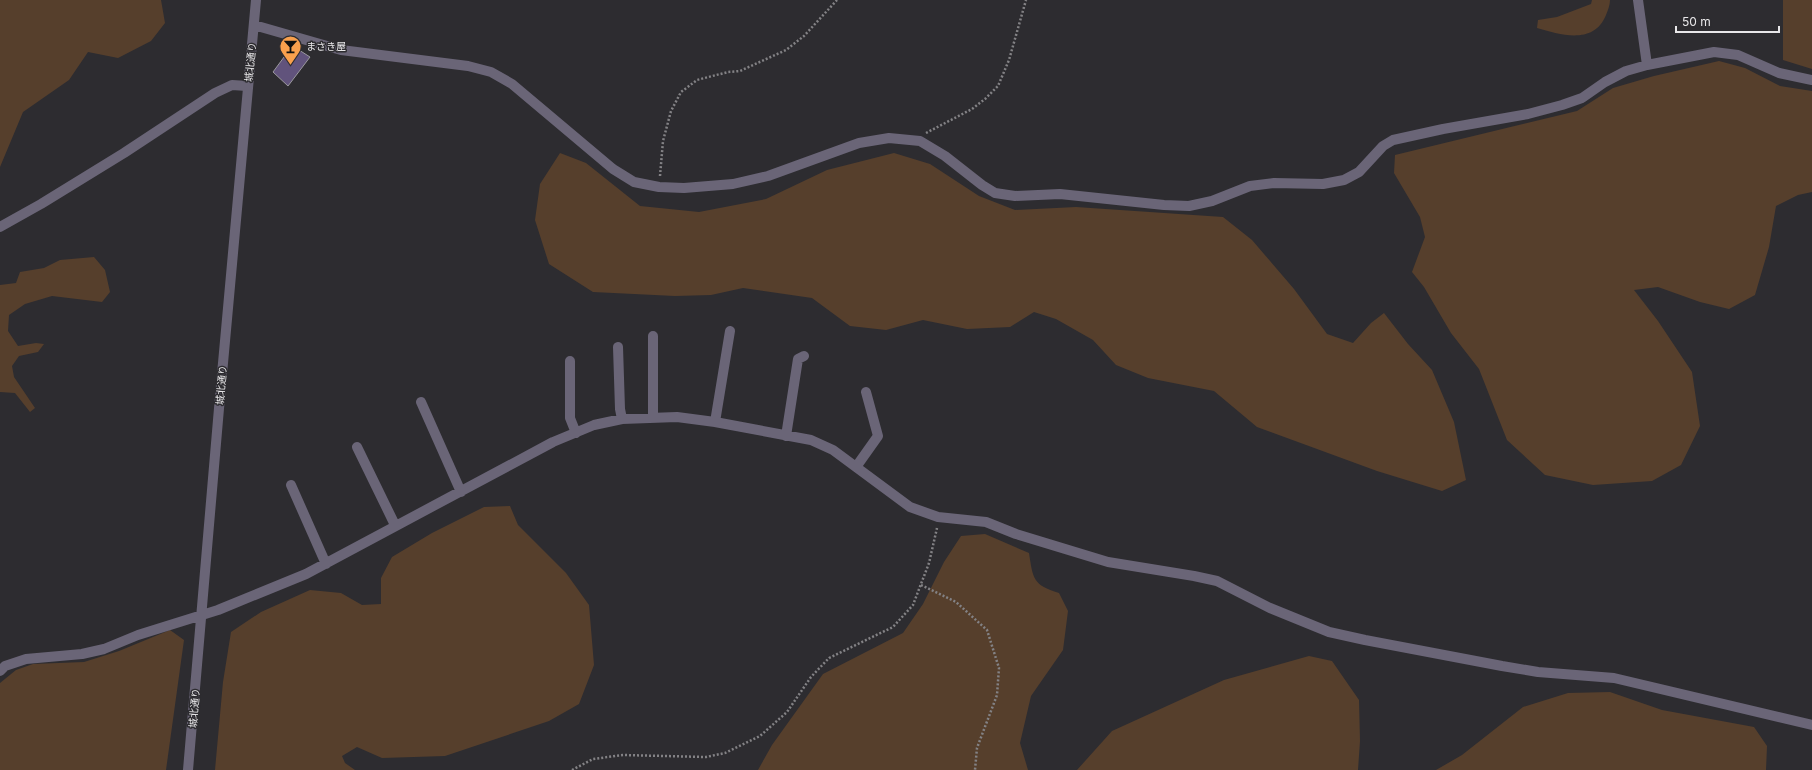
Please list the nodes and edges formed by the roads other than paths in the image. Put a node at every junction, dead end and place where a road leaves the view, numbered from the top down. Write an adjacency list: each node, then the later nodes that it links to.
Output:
1 (256, 0): 3 (street, 城北通り)
2 (1638, 0): 4 (street)
3 (254, 25): 4 (street); 6 (street, 城北通り)
4 (1647, 65): 5 (street)
5 (1812, 80)
6 (247, 86): 7 (street); 26 (street, 城北通り)
7 (0, 227)
8 (730, 331): 17 (street)
9 (653, 336): 16 (street)
10 (618, 347): 15 (street)
11 (804, 356): 19 (street)
12 (570, 361): 18 (street)
13 (866, 392): 21 (street)
14 (421, 402): 23 (street)
15 (622, 418): 16 (street); 18 (street)
16 (652, 418): 17 (street)
17 (715, 422): 19 (street)
18 (576, 433): 23 (street)
19 (786, 436): 21 (street)
20 (357, 447): 24 (street)
21 (856, 467): 28 (street)
22 (291, 485): 25 (street)
23 (461, 492): 24 (street)
24 (395, 526): 25 (street)
25 (326, 564): 26 (street)
26 (202, 616): 27 (street); 29 (street, 城北通り)
27 (0, 671)
28 (1812, 725)
29 (188, 770)

